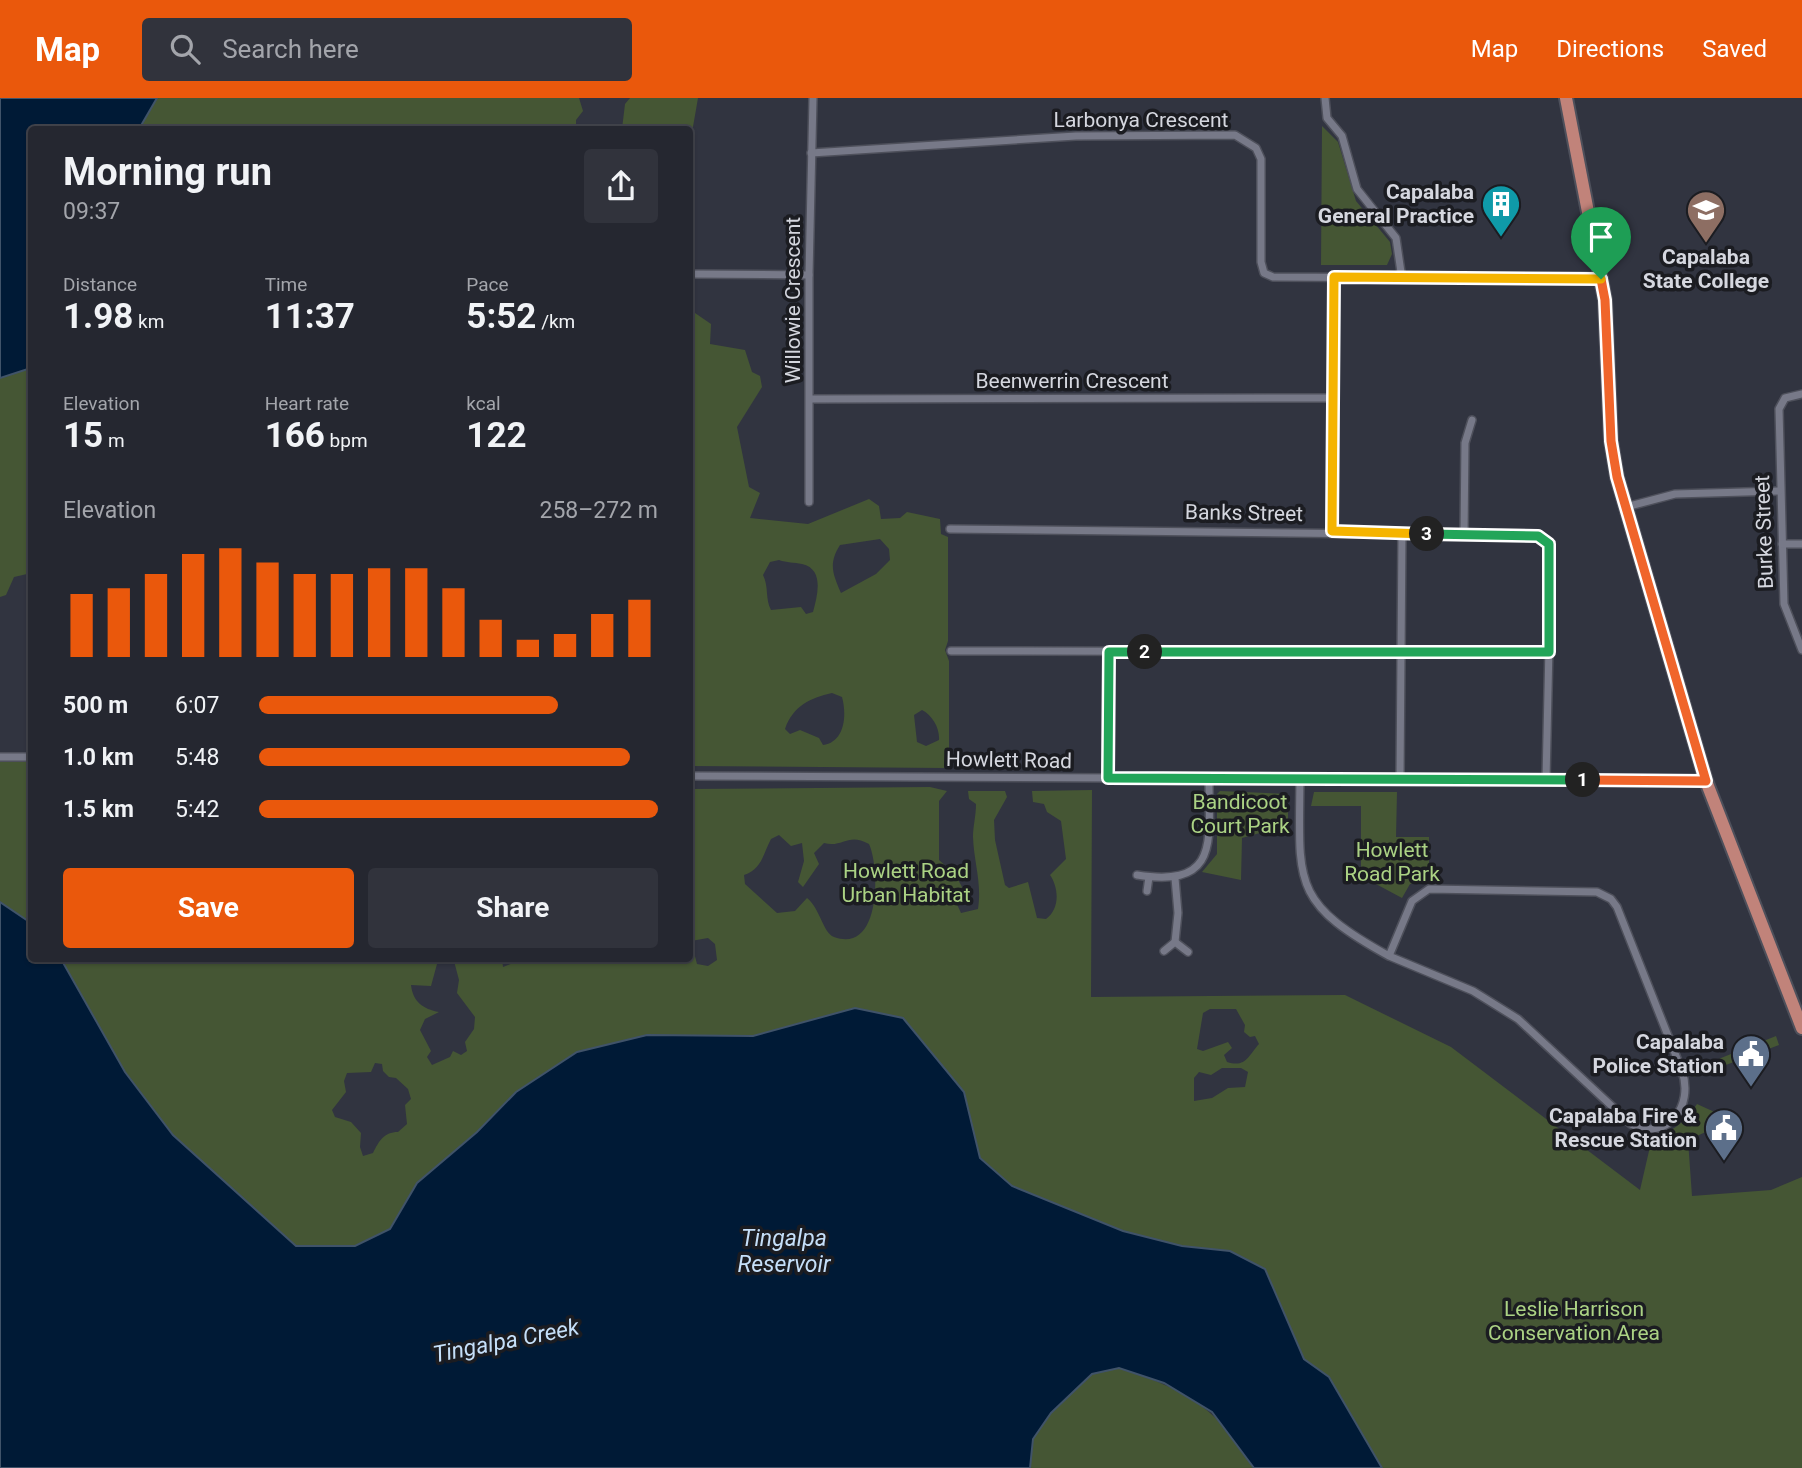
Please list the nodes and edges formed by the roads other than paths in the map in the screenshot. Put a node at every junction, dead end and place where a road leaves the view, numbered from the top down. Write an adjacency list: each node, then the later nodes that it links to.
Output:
1 (813, 98): 4 (street, Willowie Crescent)
2 (1325, 98): 8 (street)
3 (1566, 98): 9 (main road)
4 (811, 153): 6 (street, Willowie Crescent); 7 (street, Larbonya Crescent)
5 (693, 274): 6 (street)
6 (809, 275): 12 (street, Willowie Crescent)
7 (1334, 277): 8 (street, Larbonya Crescent); 11 (street)
8 (1402, 279): 9 (street, Larbonya Crescent)
9 (1601, 279): 16 (main road)
10 (1802, 394): 14 (street, Burke Street)
11 (1334, 398): 12 (street, Beenwerrin Crescent); 18 (street)
12 (811, 399): 15 (street, Willowie Crescent)
13 (1472, 420): 20 (street)
14 (1779, 491): 16 (street); 21 (street, Burke Street)
15 (809, 502)
16 (1626, 507): 36 (main road)
17 (950, 529): 18 (street, Banks Street)
18 (1332, 531): 19 (street, Banks Street)
19 (1402, 533): 20 (street, Banks Street); 27 (street)
20 (1464, 535): 26 (street, Banks Street)
21 (1782, 544): 22 (street); 23 (street, Burke Street)
22 (1802, 544)
23 (1802, 650)
24 (951, 651): 25 (street)
25 (1109, 652): 27 (street); 31 (street)
26 (1549, 652): 27 (street); 35 (street)
27 (1402, 653): 33 (street)
28 (0, 757): 29 (street)
29 (28, 757)
30 (693, 776): 31 (street, Howlett Road)
31 (1108, 778): 34 (street, Howlett Road)
32 (1300, 778): 33 (street, Howlett Road); 34 (street, Howlett Road); 44 (street)
33 (1400, 778): 35 (street, Howlett Road)
34 (1209, 779): 39 (street)
35 (1546, 780): 36 (street, Howlett Road)
36 (1706, 781): 45 (main road)
37 (1137, 876): 38 (street)
38 (1149, 877): 39 (street); 40 (street)
39 (1175, 878): 41 (street)
40 (1147, 891)
41 (1175, 942): 42 (street); 43 (street)
42 (1164, 951)
43 (1188, 951)
44 (1390, 956): 44 (street)
45 (1802, 1028)

